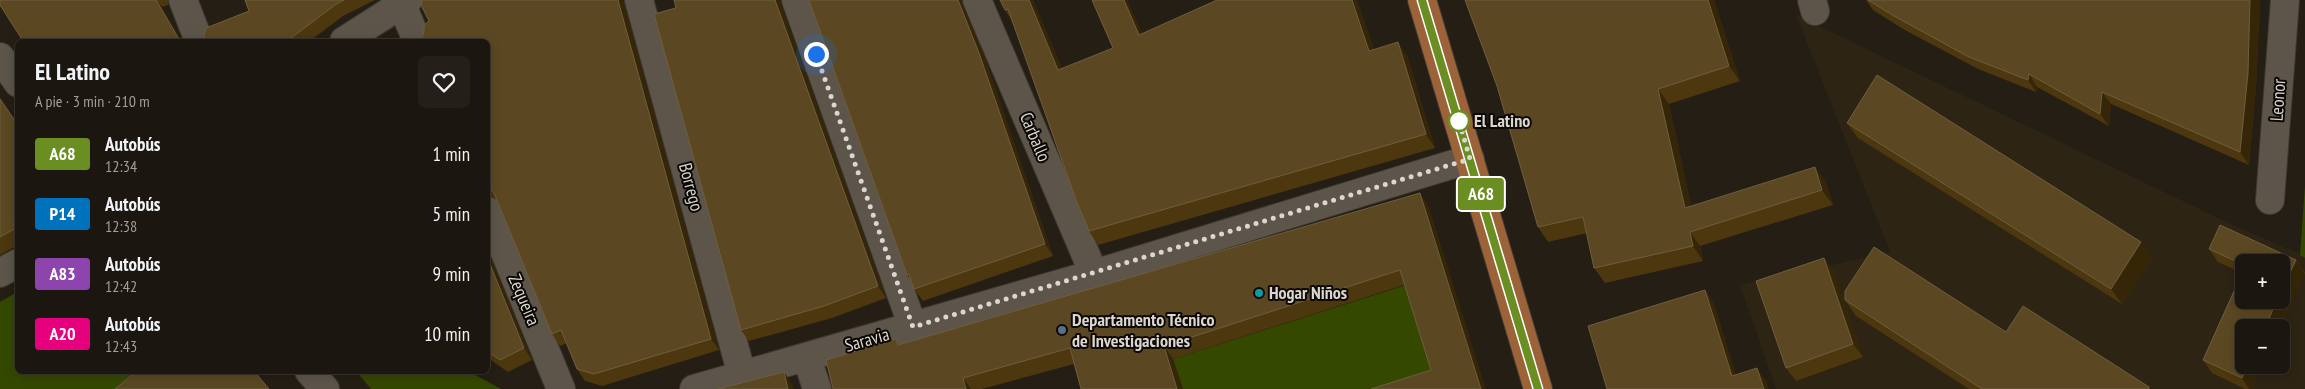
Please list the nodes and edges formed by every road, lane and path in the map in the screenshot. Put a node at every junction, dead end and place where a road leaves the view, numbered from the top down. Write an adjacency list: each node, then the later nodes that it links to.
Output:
1 (183, 0): 8 (street)
2 (639, 0): 22 (street, Borrego)
3 (796, 0): 19 (street)
4 (977, 0): 18 (street, Carballo)
5 (1422, 0): 13 (main road)
6 (2285, 0): 14 (street, Leonor)
7 (403, 2): 9 (street); 10 (street)
8 (198, 39)
9 (347, 39)
10 (416, 39)
11 (0, 57): 12 (street)
12 (15, 79)
13 (1470, 159): 18 (street, Saravia); 27 (main road)
14 (2270, 200)
15 (490, 216): 24 (street, Zequeira)
16 (15, 265): 17 (street)
17 (0, 273)
18 (1094, 274): 19 (street, Saravia)
19 (913, 327): 20 (street, Saravia)
20 (807, 358): 22 (street, Saravia); 26 (street)
21 (311, 374): 23 (street)
22 (742, 375): 25 (street, Saravia)
23 (325, 389)
24 (561, 389)
25 (694, 389)
26 (817, 389)
27 (1538, 389)

